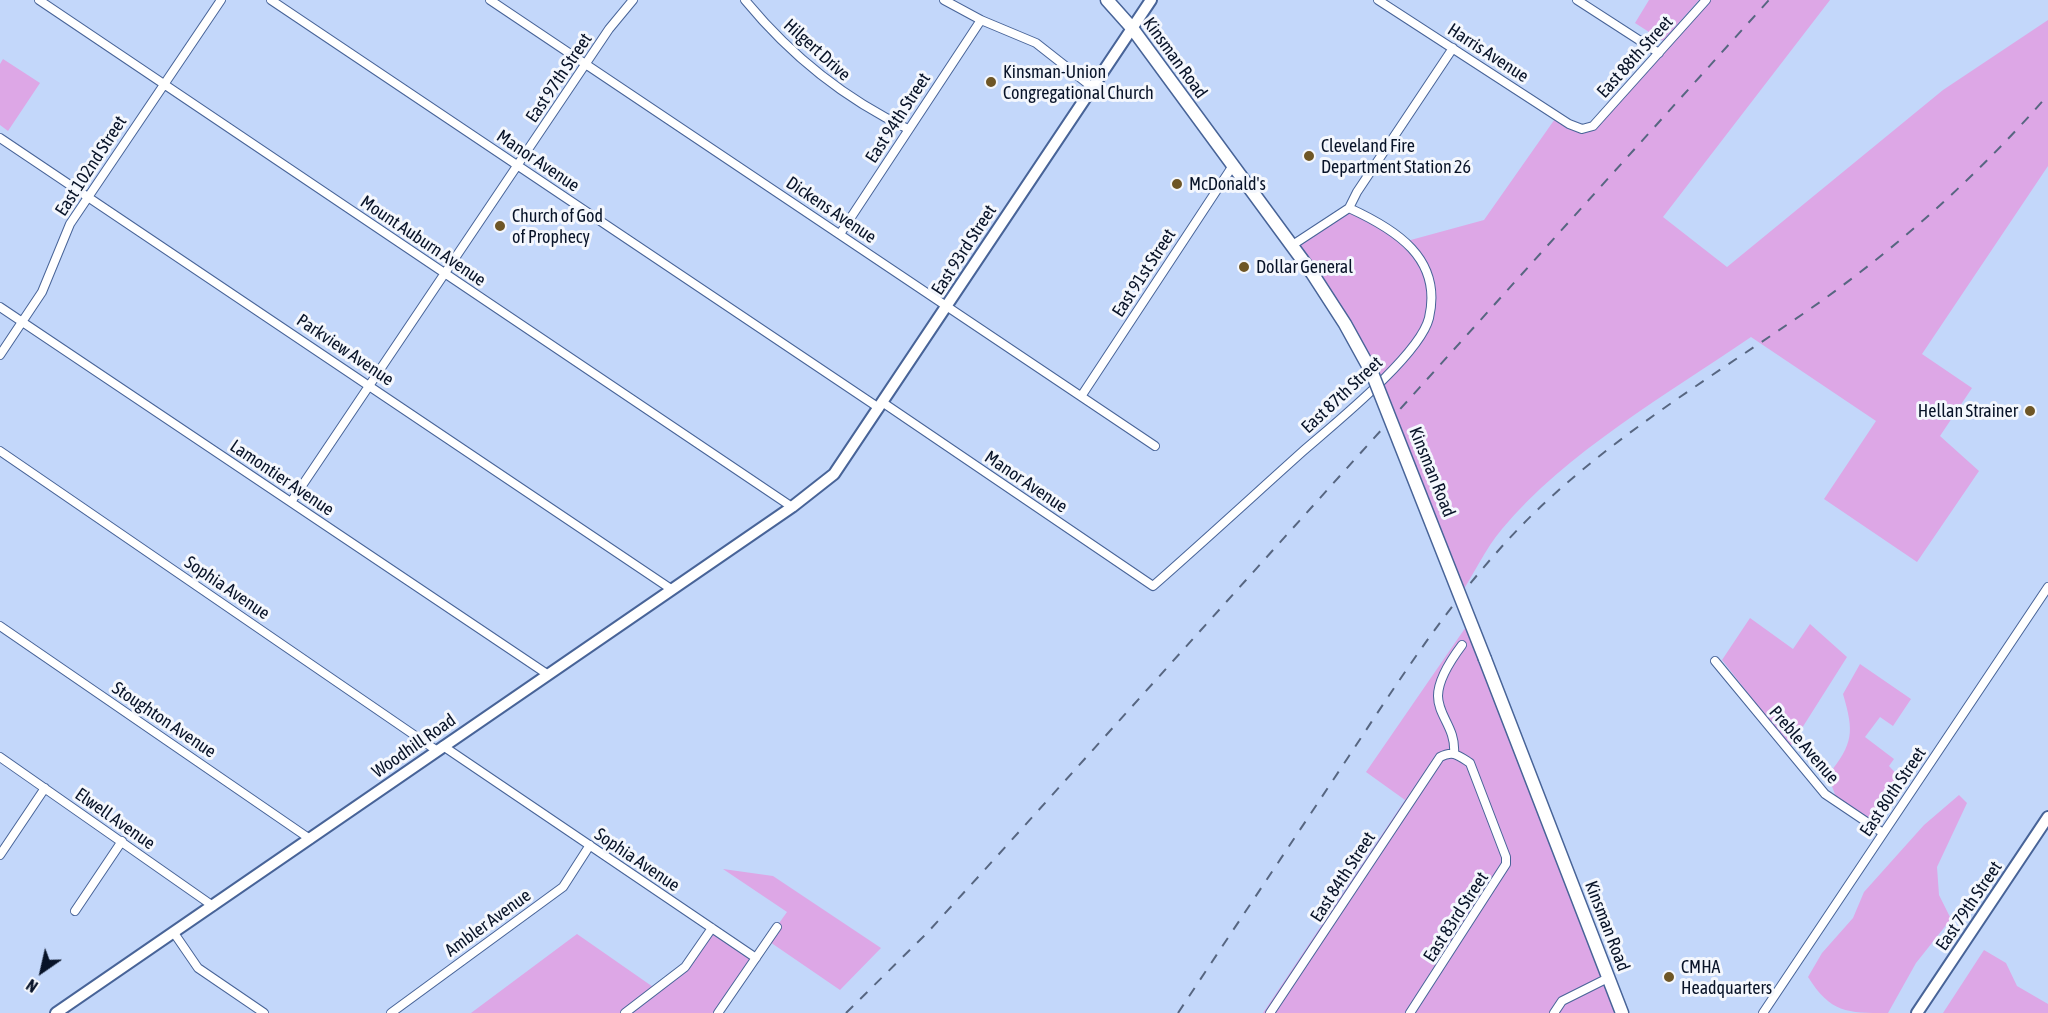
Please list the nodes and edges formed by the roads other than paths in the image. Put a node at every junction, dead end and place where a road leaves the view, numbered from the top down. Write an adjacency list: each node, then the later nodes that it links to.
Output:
1 (39, 0): 18 (street, Mount Auburn Avenue)
2 (220, 0): 18 (street, East 102nd Street)
3 (271, 0): 23 (street, Manor Avenue)
4 (491, 0): 17 (street, Dickens Avenue)
5 (633, 0): 17 (street, East 97th Street)
6 (745, 0): 20 (street, Hilgert Drive)
7 (944, 0): 13 (street)
8 (1107, 0): 14 (main road, Kinsman Road)
9 (1151, 0): 14 (main road, East 93rd Street)
10 (1378, 0): 15 (street, Harris Avenue)
11 (1577, 0): 16 (street)
12 (1706, 0): 16 (street, East 88th Street)
13 (981, 20): 19 (street); 20 (street, East 94th Street)
14 (1132, 28): 19 (main road, East 93rd Street); 24 (main road, Kinsman Road)
15 (1453, 48): 21 (street, Harris Avenue); 26 (street)
16 (1659, 53): 21 (street, East 88th Street)
17 (586, 65): 23 (street, East 97th Street); 27 (street, Dickens Avenue)
18 (164, 84): 25 (street, East 102nd Street); 29 (street, Mount Auburn Avenue)
19 (1092, 87): 30 (main road, East 93rd Street)
20 (908, 129): 27 (street, East 94th Street)
21 (1582, 129)
22 (0, 138): 25 (street, Parkview Avenue)
23 (518, 166): 29 (street, East 97th Street); 36 (street, Manor Avenue)
24 (1232, 167): 28 (main road, Kinsman Road); 35 (street, East 91st Street)
25 (88, 197): 32 (street, East 102nd Street); 34 (street, Parkview Avenue)
26 (1349, 208): 28 (street); 41 (street, East 87th Street)
27 (840, 234): 30 (street, Dickens Avenue)
28 (1291, 246): 64 (main road, Kinsman Road, bridge)
29 (445, 274): 34 (street, East 97th Street); 40 (street, Mount Auburn Avenue)
30 (948, 306): 35 (street, Dickens Avenue); 36 (main road, East 93rd Street)
31 (0, 307): 32 (street, Lamontier Avenue)
32 (22, 322): 33 (street, East 102nd Street); 39 (street, Lamontier Avenue)
33 (0, 355)
34 (370, 385): 39 (street, East 97th Street); 43 (street, Parkview Avenue)
35 (1082, 395): 37 (street, Dickens Avenue)
36 (881, 405): 40 (main road, East 93rd Street); 41 (street, Manor Avenue)
37 (1155, 446)
38 (0, 451): 48 (street, Sophia Avenue)
39 (291, 502): 47 (street, Lamontier Avenue)
40 (792, 507): 43 (main road, Woodhill Road)
41 (1153, 586)
42 (2048, 587): 53 (street, East 80th Street)
43 (671, 589): 47 (main road, Woodhill Road)
44 (0, 626): 54 (street, Stoughton Avenue)
45 (1462, 645): 49 (street)
46 (1714, 661): 53 (street, Preble Avenue)
47 (548, 674): 48 (main road, Woodhill Road)
48 (440, 748): 54 (main road, Woodhill Road); 56 (street, Sophia Avenue)
49 (1454, 753): 70 (street, East 84th Street); 71 (street, East 83rd Street)
50 (0, 757): 51 (street, Elwell Avenue)
51 (45, 788): 55 (street, Elwell Avenue); 57 (street)
52 (2047, 820): 75 (main road, East 79th Street)
53 (1883, 833): 74 (street, East 80th Street)
54 (310, 839): 58 (main road, Woodhill Road)
55 (122, 841): 58 (street, Elwell Avenue); 59 (street)
56 (590, 845): 61 (street, Sophia Avenue); 67 (street, Ambler Avenue)
57 (0, 855)
58 (213, 906): 62 (main road, Woodhill Road)
59 (75, 911)
60 (777, 927): 63 (street)
61 (712, 928): 63 (street, Sophia Avenue); 68 (street)
62 (174, 933): 65 (main road, Woodhill Road); 66 (street)
63 (756, 958): 69 (street)
64 (1608, 978): 72 (street); 73 (main road, Kinsman Road)
65 (56, 1013)
66 (264, 1013)
67 (391, 1013)
68 (625, 1013)
69 (718, 1013)
70 (1270, 1013)
71 (1410, 1013)
72 (1554, 1013)
73 (1622, 1013)
74 (1764, 1013)
75 (1917, 1013)

